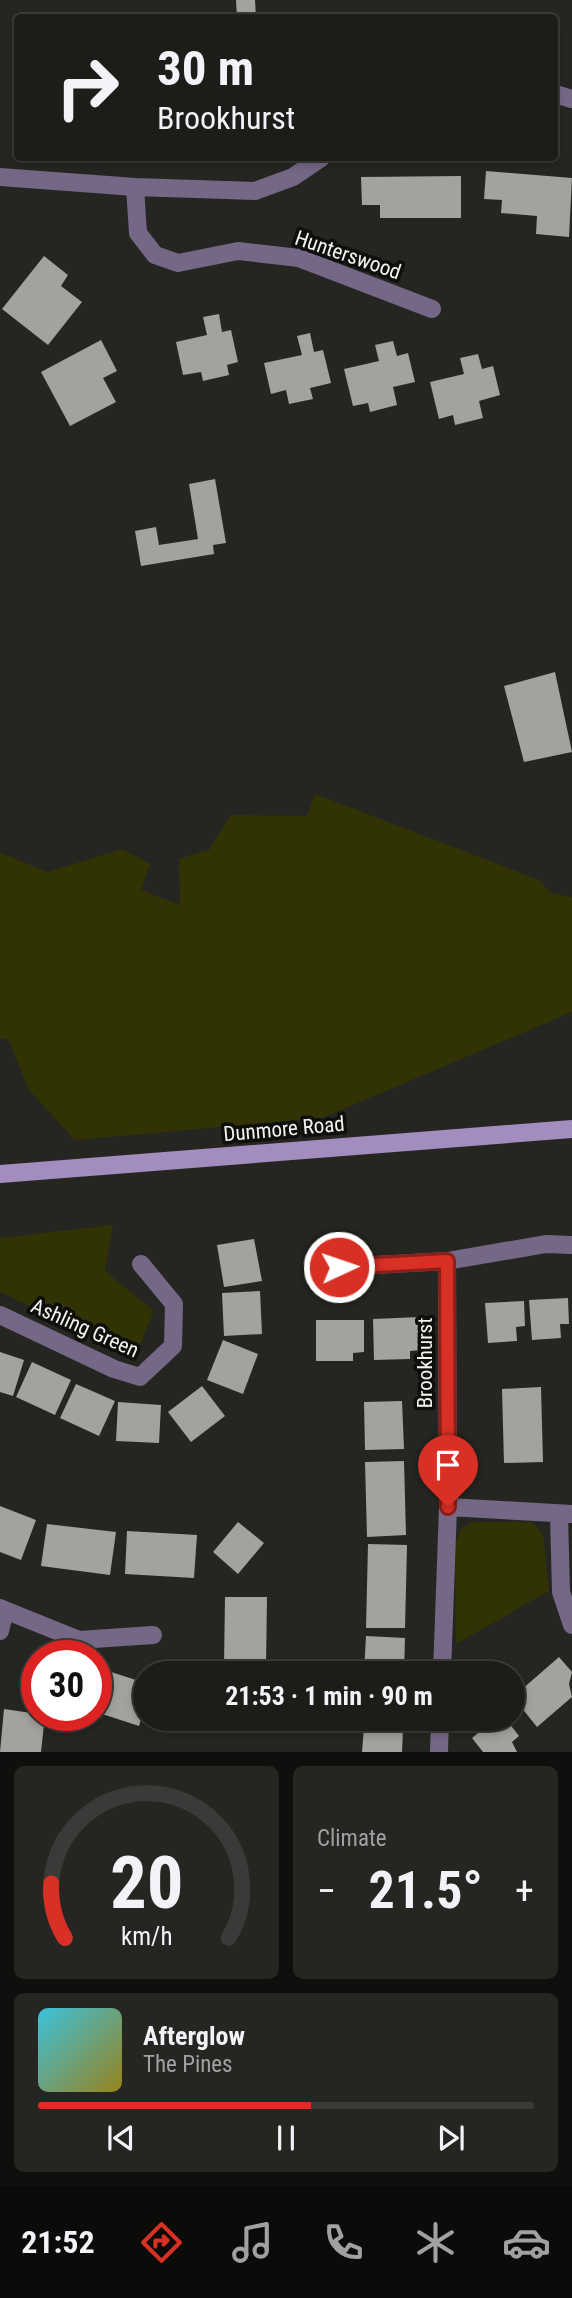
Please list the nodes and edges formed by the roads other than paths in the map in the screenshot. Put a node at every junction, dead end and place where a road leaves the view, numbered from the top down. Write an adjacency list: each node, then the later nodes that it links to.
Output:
1 (317, 161): 3 (street)
2 (0, 177): 3 (street)
3 (135, 187): 4 (street, Hunterswood)
4 (432, 310)
5 (572, 1129): 6 (main road, Dunmore Road)
6 (0, 1174)
7 (572, 1245): 9 (street)
8 (335, 1252): 9 (street)
9 (447, 1261): 12 (street, Brookhurst)
10 (141, 1264): 11 (street, Ashling Green)
11 (0, 1315)
12 (448, 1507): 13 (street); 18 (street, Brookhurst)
13 (566, 1514): 15 (street)
14 (2, 1609): 16 (street); 17 (street)
15 (572, 1625)
16 (0, 1631)
17 (153, 1635)
18 (442, 1661)
19 (440, 1731): 20 (street)
20 (439, 1752)

